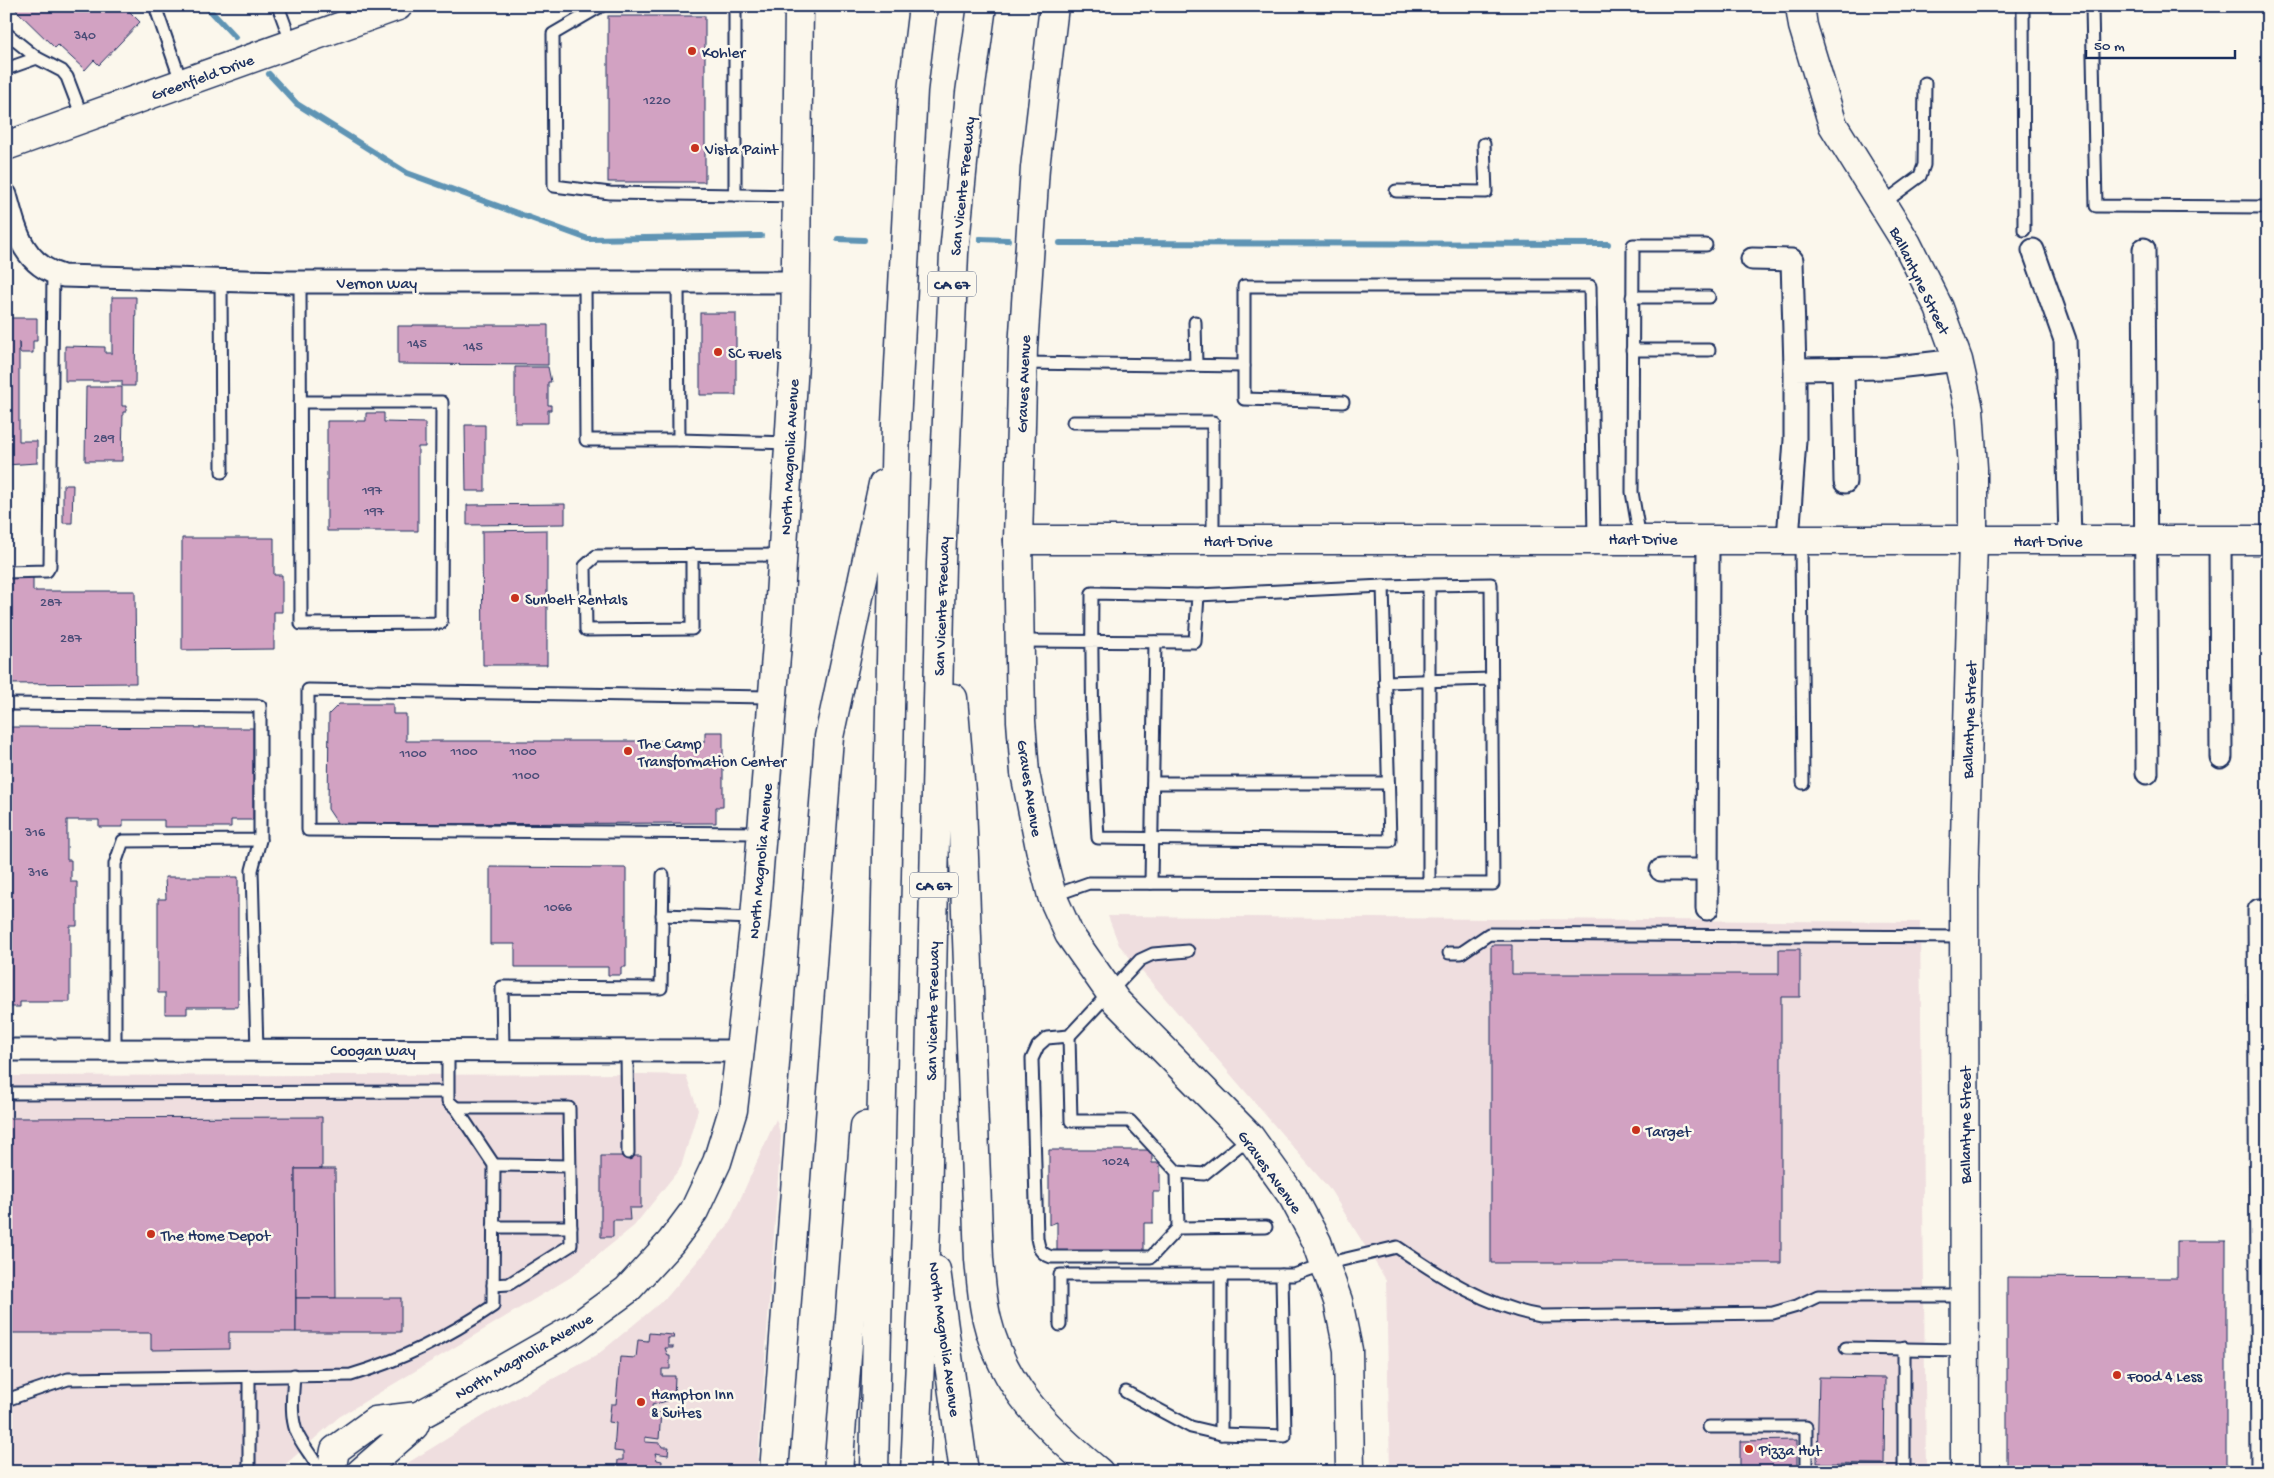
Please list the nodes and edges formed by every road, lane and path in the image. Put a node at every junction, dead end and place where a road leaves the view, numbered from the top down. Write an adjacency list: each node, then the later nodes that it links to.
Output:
1 (155, 6): 18 (lane)
2 (278, 6): 14 (lane)
3 (398, 6): 14 (main road, Greenfield Drive)
4 (601, 6): 23 (lane)
5 (735, 6): 23 (lane)
6 (799, 6): 25 (main road, North Magnolia Avenue)
7 (923, 6): 53 (main road)
8 (982, 6): 71 (main road, San Vicente Freeway / CA 67)
9 (1054, 6): 45 (main road, Graves Avenue)
10 (1800, 6): 26 (main road, Ballantyne Street)
11 (2023, 6): 28 (lane)
12 (2092, 6): 27 (lane)
13 (6, 33): 15 (lane)
14 (292, 44): 18 (main road, Greenfield Drive)
15 (37, 58): 16 (lane); 19 (lane)
16 (6, 69)
17 (1925, 83): 26 (lane)
18 (182, 84): 19 (main road, Greenfield Drive)
19 (84, 119): 21 (main road, Greenfield Drive)
20 (1484, 144): 22 (lane)
21 (6, 146)
22 (1396, 191)
23 (735, 195): 25 (lane)
24 (6, 196): 33 (street, Vernon Way)
25 (795, 196): 37 (main road, North Magnolia Avenue)
26 (1882, 204): 44 (main road, Ballantyne Street)
27 (2268, 207)
28 (2024, 230)
29 (1706, 245): 39 (lane)
30 (2144, 249): 66 (street)
31 (2033, 250): 65 (street)
32 (1752, 258): 48 (street)
33 (53, 273): 34 (street, Vernon Way); 72 (lane)
34 (221, 280): 35 (street, Vernon Way); 56 (lane)
35 (300, 281): 38 (street, Vernon Way); 50 (lane)
36 (678, 282): 37 (street, Vernon Way); 38 (street, Vernon Way); 54 (lane)
37 (796, 282): 55 (main road, North Magnolia Avenue)
38 (585, 283): 54 (lane)
39 (1632, 297): 40 (lane); 42 (lane)
40 (1709, 297)
41 (1195, 322): 46 (lane)
42 (1632, 350): 43 (lane); 59 (lane)
43 (1709, 350)
44 (1958, 360): 49 (street); 64 (main road, Ballantyne Street)
45 (1022, 363): 46 (lane); 62 (main road, Graves Avenue)
46 (1196, 365): 47 (lane)
47 (1244, 366): 51 (lane); 58 (lane)
48 (1796, 369): 49 (street); 61 (street)
49 (1843, 369): 57 (street)
50 (300, 402): 50 (lane)
51 (1343, 402)
52 (1073, 422): 63 (lane)
53 (896, 424): 89 (main road); 148 (main road)
54 (679, 440): 55 (lane)
55 (790, 443): 70 (main road, North Magnolia Avenue)
56 (222, 472)
57 (1845, 482)
58 (1594, 538): 59 (main road, Hart Drive); 63 (main road, Hart Drive)
59 (1640, 538): 60 (main road, Hart Drive)
60 (1708, 538): 61 (main road, Hart Drive); 94 (street)
61 (1795, 539): 64 (main road, Hart Drive); 88 (lane)
62 (1018, 540): 63 (main road, Hart Drive); 76 (main road, Graves Avenue)
63 (1213, 540)
64 (1973, 540): 65 (main road, Hart Drive); 103 (main road, Ballantyne Street)
65 (2070, 540): 66 (main road, Hart Drive)
66 (2147, 540): 67 (main road, Hart Drive); 85 (street)
67 (2220, 540): 68 (main road, Hart Drive); 84 (street)
68 (2268, 540)
69 (692, 555): 69 (lane); 70 (lane)
70 (782, 555): 82 (main road, North Magnolia Avenue)
71 (941, 563): 123 (main road, San Vicente Freeway / CA 67); 153 (main road)
72 (6, 572)
73 (1429, 585): 74 (lane); 79 (lane); 80 (lane)
74 (1383, 586): 75 (lane); 81 (lane)
75 (1198, 595): 77 (lane); 78 (lane)
76 (1020, 641): 77 (lane); 98 (main road, Graves Avenue)
77 (1091, 642): 78 (lane); 91 (lane)
78 (1155, 642): 86 (lane)
79 (1491, 679): 80 (lane); 97 (lane)
80 (1429, 680): 81 (lane); 97 (lane)
81 (1385, 682): 87 (lane)
82 (773, 697): 90 (main road, North Magnolia Avenue); 90 (lane)
83 (6, 704): 92 (lane)
84 (2221, 757)
85 (2147, 774)
86 (1153, 783): 87 (lane); 91 (lane)
87 (1388, 783): 91 (lane)
88 (1803, 783)
89 (889, 823): 149 (main road); 150 (main road)
90 (762, 833): 102 (main road, North Magnolia Avenue)
91 (1153, 838): 96 (lane)
92 (260, 840): 112 (lane); 113 (lane)
93 (1661, 870): 94 (street)
94 (1706, 870): 99 (street)
95 (663, 875): 101 (lane)
96 (1151, 883): 97 (lane); 98 (lane)
97 (1429, 884)
98 (1052, 896): 106 (main road, Graves Avenue)
99 (1707, 909)
100 (2268, 910): 158 (street)
101 (662, 915): 102 (lane); 109 (lane)
102 (755, 918): 114 (main road, North Magnolia Avenue)
103 (1964, 936): 105 (lane); 132 (main road, Ballantyne Street)
104 (1188, 951): 106 (lane)
105 (1449, 953)
106 (1110, 992): 107 (lane); 118 (main road, Graves Avenue)
107 (1069, 1036): 122 (lane); 127 (lane)
108 (448, 1049): 109 (street, Coogan Way); 113 (street, Coogan Way); 115 (lane)
109 (503, 1049): 110 (street, Coogan Way)
110 (627, 1049): 114 (street, Coogan Way); 119 (lane)
111 (6, 1050): 112 (street, Coogan Way)
112 (115, 1050): 113 (street, Coogan Way)
113 (257, 1050)
114 (740, 1050): 141 (main road, North Magnolia Avenue)
115 (446, 1092): 116 (lane); 117 (lane)
116 (6, 1093)
117 (456, 1108): 120 (lane); 121 (lane)
118 (1250, 1138): 122 (lane); 128 (main road, Graves Avenue)
119 (628, 1153)
120 (494, 1165): 121 (lane); 124 (lane)
121 (570, 1166): 125 (lane)
122 (1177, 1172): 127 (lane)
123 (927, 1207): 151 (main road); 152 (main road, North Magnolia Avenue)
124 (493, 1227): 125 (lane); 131 (lane)
125 (571, 1227): 131 (lane)
126 (1266, 1227): 127 (lane)
127 (1178, 1228)
128 (1325, 1264): 130 (lane); 132 (lane); 154 (main road, Graves Avenue)
129 (1221, 1275): 130 (lane); 133 (lane); 143 (lane)
130 (1282, 1275): 143 (lane)
131 (493, 1285): 137 (lane)
132 (1963, 1296): 136 (main road, Ballantyne Street)
133 (1060, 1325)
134 (1846, 1348): 135 (lane)
135 (1904, 1348): 136 (lane); 156 (lane)
136 (1964, 1350): 157 (main road, Ballantyne Street)
137 (294, 1375): 138 (lane); 145 (lane)
138 (249, 1376): 140 (lane); 144 (lane)
139 (1126, 1392): 143 (lane)
140 (6, 1400)
141 (418, 1416): 146 (main road, North Magnolia Avenue); 147 (main road, North Magnolia Avenue)
142 (1709, 1427): 155 (lane)
143 (1221, 1434)
144 (244, 1472)
145 (320, 1472)
146 (331, 1472)
147 (361, 1472)
148 (774, 1472)
149 (838, 1472)
150 (874, 1472)
151 (915, 1472)
152 (964, 1472)
153 (1099, 1472)
154 (1350, 1472)
155 (1806, 1472)
156 (1904, 1472)
157 (1964, 1472)
158 (2262, 1472)

